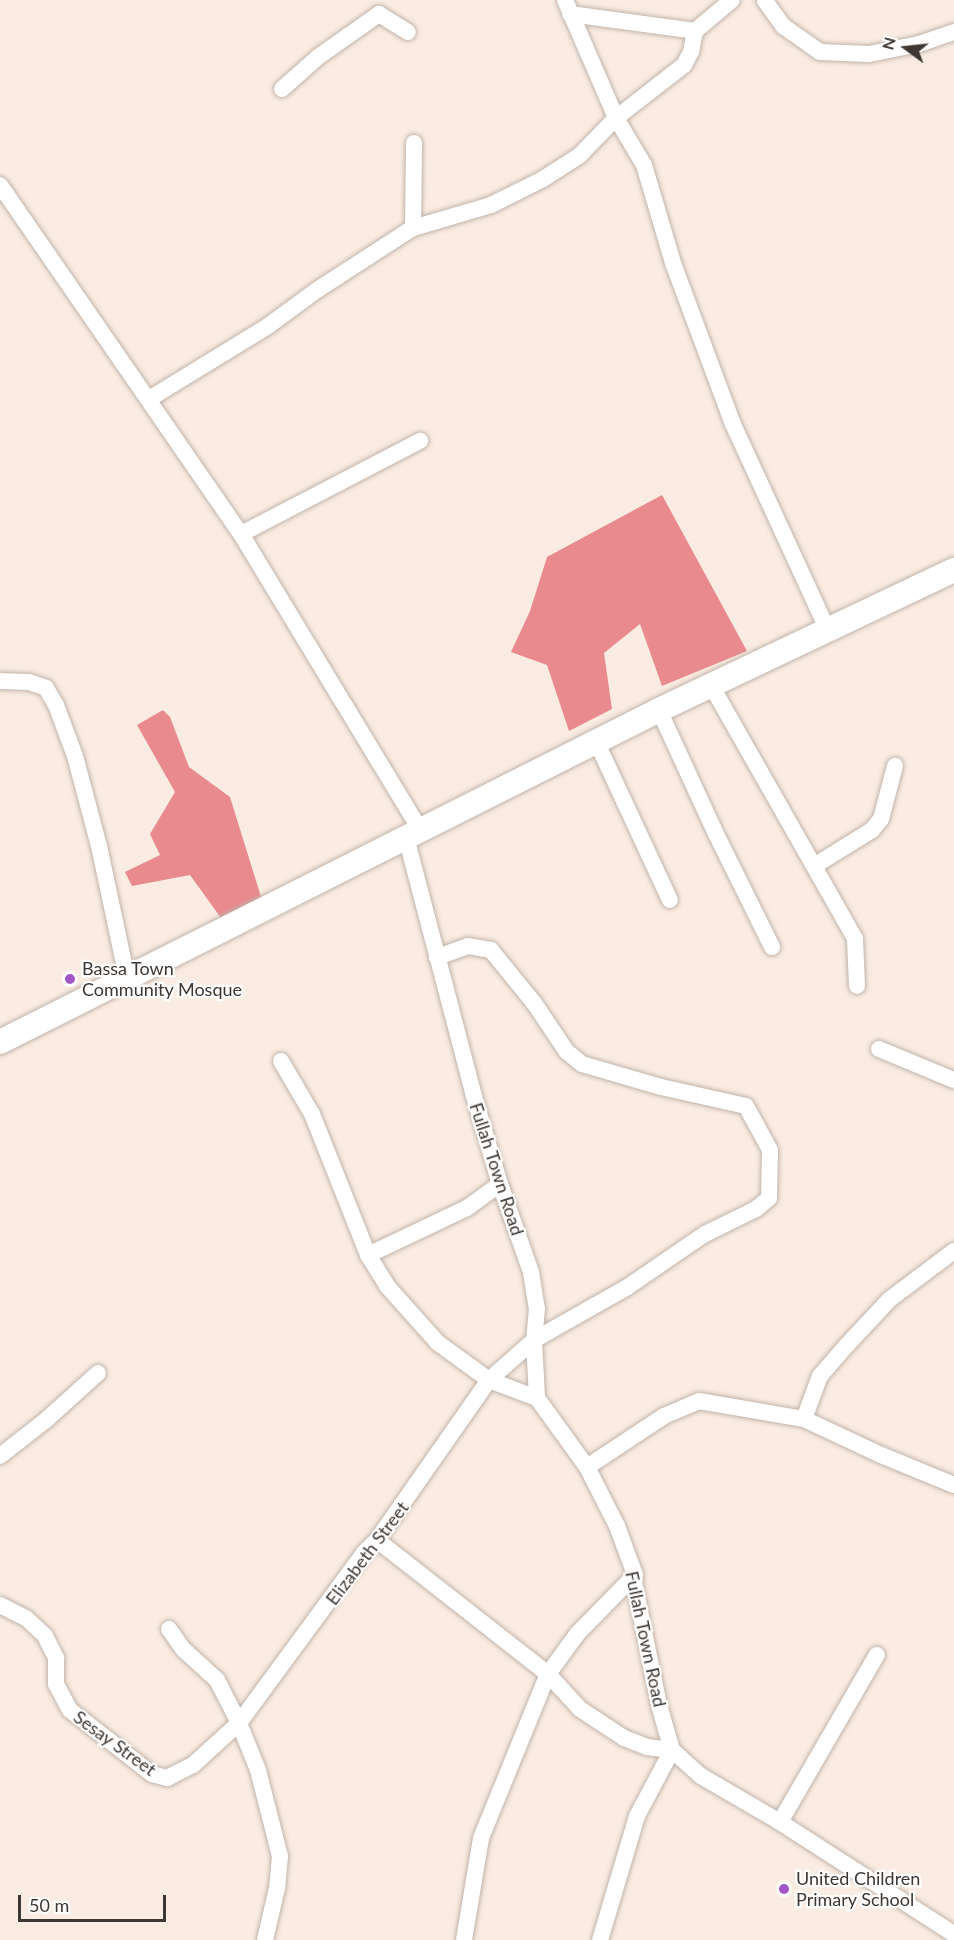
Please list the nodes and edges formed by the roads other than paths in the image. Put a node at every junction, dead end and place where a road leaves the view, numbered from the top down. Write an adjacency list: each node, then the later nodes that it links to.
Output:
1 (732, 0): 5 (street)
2 (765, 0): 7 (street)
3 (376, 7): 6 (street); 8 (street)
4 (567, 7): 5 (street); 9 (street)
5 (695, 31): 9 (street)
6 (408, 32)
7 (954, 32)
8 (282, 89)
9 (616, 118): 12 (street); 17 (street)
10 (414, 143): 12 (street)
11 (0, 185): 13 (street, Fullah Town Road)
12 (412, 228): 13 (street)
13 (149, 399): 15 (street, Fullah Town Road)
14 (420, 441): 15 (street)
15 (241, 534): 23 (street, Fullah Town Road)
16 (954, 570): 17 (street)
17 (826, 629): 19 (street)
18 (0, 681): 28 (street)
19 (711, 685): 20 (street); 24 (street)
20 (659, 710): 21 (street); 26 (street)
21 (597, 743): 23 (street); 25 (street)
22 (895, 766): 24 (street)
23 (413, 833): 27 (street, Fullah Town Road); 28 (street)
24 (814, 866): 29 (street)
25 (670, 900)
26 (772, 947)
27 (437, 957): 34 (street, Fullah Town Road); 37 (street, Elizabeth Street)
28 (127, 978): 30 (street)
29 (857, 986)
30 (0, 1042)
31 (879, 1049): 33 (street)
32 (281, 1061): 36 (street)
33 (954, 1080)
34 (500, 1184): 36 (street); 37 (street, Fullah Town Road)
35 (954, 1251): 41 (street)
36 (368, 1255): 39 (street)
37 (534, 1340): 39 (street, Elizabeth Street); 40 (street, Fullah Town Road)
38 (98, 1373): 42 (street)
39 (489, 1380): 40 (street); 45 (street, Elizabeth Street)
40 (537, 1398): 43 (street, Fullah Town Road)
41 (804, 1419): 43 (street); 44 (street)
42 (0, 1456)
43 (587, 1467): 46 (street, Fullah Town Road)
44 (954, 1485)
45 (377, 1540): 50 (street); 51 (street, Elizabeth Street)
46 (635, 1575): 50 (street); 52 (street, Fullah Town Road)
47 (0, 1605): 51 (street, Sesay Street)
48 (169, 1629): 51 (street)
49 (877, 1655): 53 (street)
50 (548, 1674): 52 (street); 56 (street)
51 (240, 1723): 55 (street)
52 (672, 1750): 53 (street); 57 (street)
53 (780, 1822): 54 (street)
54 (954, 1934)
55 (265, 1940)
56 (464, 1940)
57 (600, 1940)

